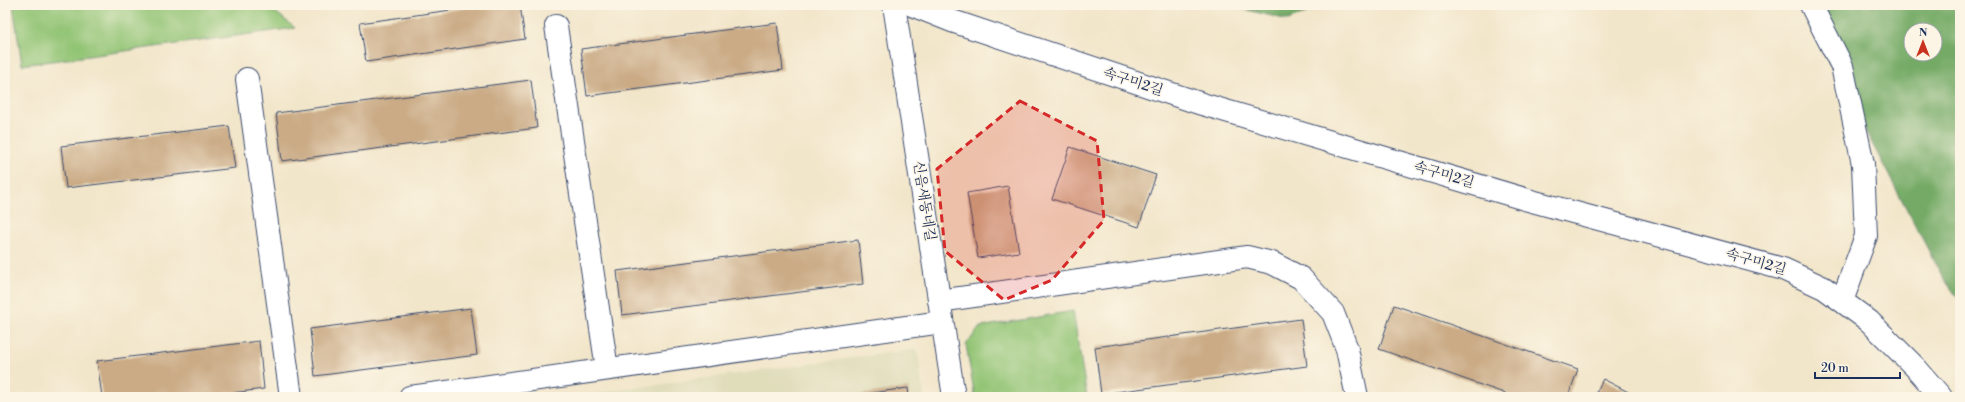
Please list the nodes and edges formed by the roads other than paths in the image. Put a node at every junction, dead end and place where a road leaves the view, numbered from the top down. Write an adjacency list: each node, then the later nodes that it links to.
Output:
1 (894, 5): 7 (street, 신음새동네길)
2 (912, 5): 6 (street, 속구미2길)
3 (1811, 5): 6 (street)
4 (556, 26): 8 (street)
5 (248, 79): 10 (street)
6 (1842, 302): 14 (street, 속구미2길)
7 (940, 312): 8 (street); 12 (street, 신음새동네길); 13 (street)
8 (608, 370): 9 (street)
9 (470, 393): 11 (street)
10 (291, 397)
11 (410, 397)
12 (954, 397)
13 (1357, 397)
14 (1941, 397)

